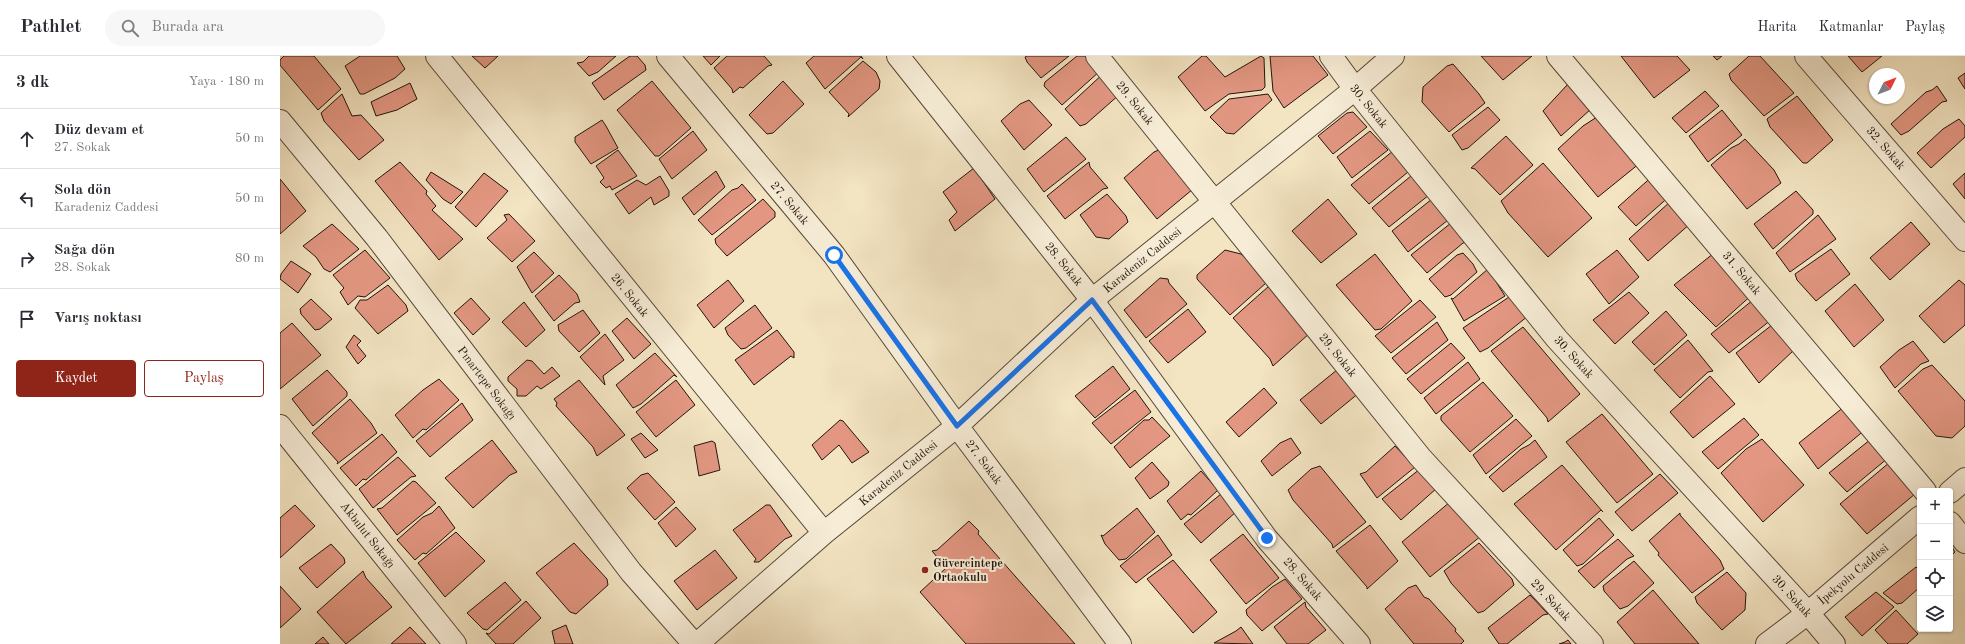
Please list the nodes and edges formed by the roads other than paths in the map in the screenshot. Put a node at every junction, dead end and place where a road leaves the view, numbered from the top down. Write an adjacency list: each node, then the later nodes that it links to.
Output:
1 (436, 56): 21 (street, 26. Sokak)
2 (668, 56): 15 (street, 27. Sokak)
3 (898, 56): 13 (street, 28. Sokak)
4 (1097, 56): 11 (street, 29. Sokak)
5 (1331, 56): 9 (street, 30. Sokak)
6 (1393, 56): 9 (street, Karadeniz Caddesi)
7 (1558, 56): 17 (street, 31. Sokak)
8 (1806, 56): 12 (street, 32. Sokak)
9 (1355, 89): 11 (street, Karadeniz Caddesi); 23 (street, 30. Sokak)
10 (280, 121): 25 (street, Pınartepe Sokağı)
11 (1214, 201): 13 (street, Karadeniz Caddesi); 29 (street, 29. Sokak)
12 (1965, 240)
13 (1092, 300): 15 (street, Karadeniz Caddesi); 28 (street, 28. Sokak)
14 (280, 426): 24 (street, Akbulut Sokağı)
15 (957, 426): 21 (street, Karadeniz Caddesi); 27 (street, 27. Sokak)
16 (1965, 479): 18 (street)
17 (1922, 488)
18 (1953, 489)
19 (1917, 520): 23 (street, İpekyolu Caddesi)
20 (1952, 524): 22 (street)
21 (824, 533): 26 (street, Karadeniz Caddesi)
22 (1965, 542)
23 (1808, 612): 30 (street, İpekyolu Caddesi); 31 (street, 30. Sokak)
24 (455, 644)
25 (694, 644)
26 (698, 644)
27 (1120, 644)
28 (1359, 644)
29 (1592, 644)
30 (1767, 644)
31 (1834, 644)

